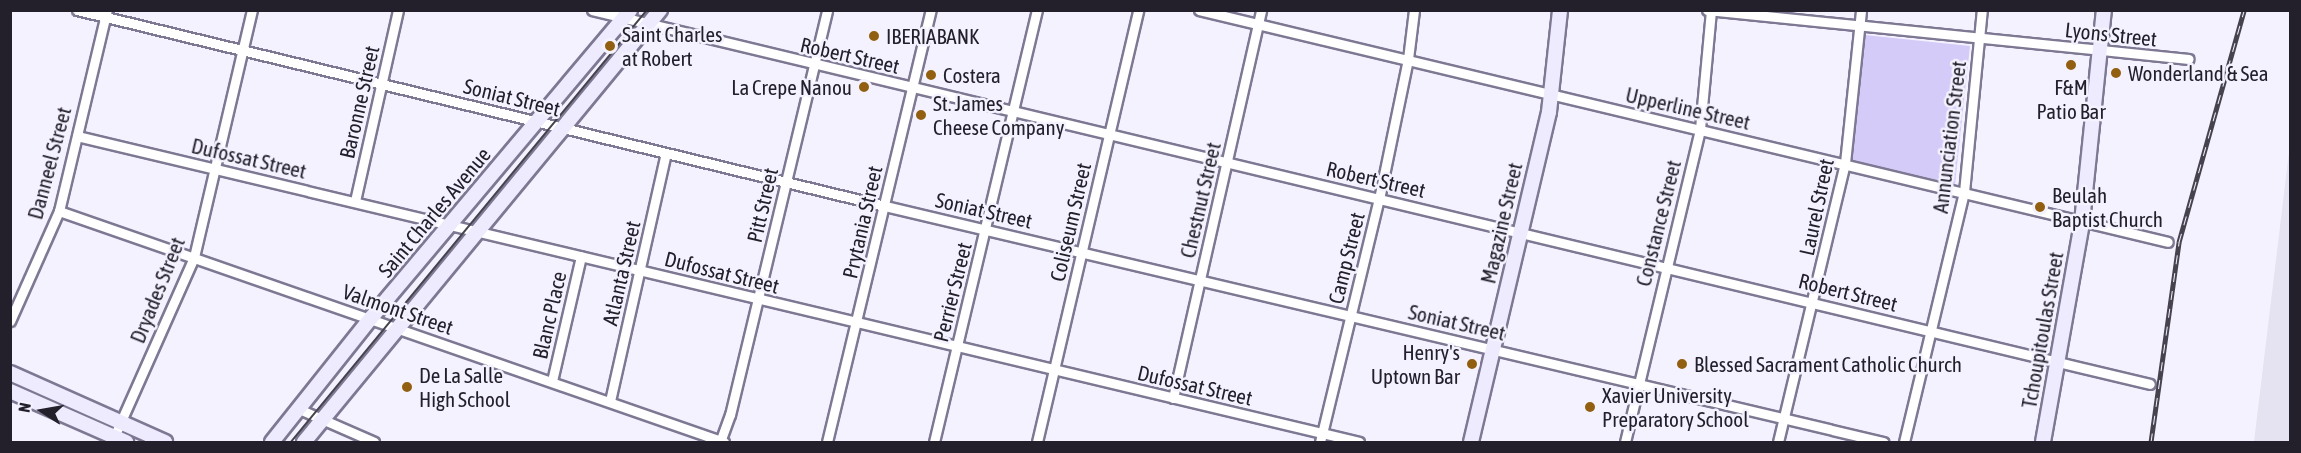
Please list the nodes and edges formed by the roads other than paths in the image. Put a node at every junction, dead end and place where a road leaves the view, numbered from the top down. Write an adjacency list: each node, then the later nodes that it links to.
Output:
1 (77, 10): 18 (street, Soniat Street)
2 (252, 10): 24 (street, Dryades Street)
3 (398, 10): 29 (street, Baronne Street)
4 (592, 10): 19 (street, Robert Street)
5 (660, 10): 20 (street)
6 (827, 10): 28 (street, Pitt Street)
7 (931, 10): 30 (street, Prytania Street)
8 (1037, 10): 32 (street, Perrier Street)
9 (1138, 10): 36 (street, Coliseum Street)
10 (1199, 10): 21 (street, Upperline Street)
11 (1261, 10): 21 (street, Chestnut Street)
12 (1414, 10): 26 (street, Camp Street)
13 (1560, 10): 31 (street, Magazine Street)
14 (1861, 10): 22 (street, Laurel Street)
15 (1982, 10): 23 (street, Annunciation Street)
16 (2104, 10): 25 (street, Tchoupitoulas Street)
17 (1710, 11): 22 (street, Lyons Street); 35 (street, Constance Street)
18 (106, 14): 24 (street, Soniat Street); 37 (street, Danneel Street)
19 (627, 14): 20 (street, Robert Street); 33 (street, Saint Charles Avenue)
20 (649, 24): 28 (street, Robert Street); 34 (street)
21 (1259, 24): 26 (street, Upperline Street); 39 (street, Chestnut Street)
22 (1859, 26): 23 (street, Lyons Street); 40 (street, Laurel Street)
23 (1979, 38): 25 (street, Lyons Street); 43 (street, Annunciation Street)
24 (243, 50): 29 (street, Soniat Street); 41 (street, Dryades Street)
25 (2100, 51): 27 (street, Lyons Street); 48 (street, Tchoupitoulas Street)
26 (1408, 59): 31 (street, Upperline Street); 44 (street, Camp Street)
27 (2189, 59)
28 (813, 65): 30 (street, Robert Street); 42 (street, Pitt Street)
29 (381, 83): 33 (street, Soniat Street); 45 (street, Baronne Street)
30 (913, 88): 32 (street, Robert Street); 46 (street, Prytania Street)
31 (1551, 94): 35 (street, Upperline Street); 52 (street, Magazine Street)
32 (1013, 112): 36 (street, Robert Street); 50 (street, Perrier Street)
33 (537, 122): 34 (street, Soniat Street); 49 (street, Saint Charles Avenue)
34 (563, 128): 38 (street, Soniat Street); 51 (street)
35 (1700, 129): 40 (street, Upperline Street); 57 (street, Constance Street)
36 (1109, 134): 39 (street, Robert Street); 54 (street, Coliseum Street)
37 (77, 136): 41 (street, Dufossat Street); 47 (street, Danneel Street)
38 (666, 153): 42 (street, Soniat Street); 58 (street, Atlanta Street)
39 (1227, 162): 44 (street, Robert Street); 59 (street, Chestnut Street)
40 (1845, 163): 43 (street, Upperline Street); 61 (street, Laurel Street)
41 (215, 169): 45 (street, Dufossat Street); 56 (street, Dryades Street)
42 (786, 182): 46 (street, Soniat Street); 60 (street, Pitt Street)
43 (1964, 192): 48 (street, Upperline Street); 67 (street, Annunciation Street)
44 (1379, 199): 52 (street, Robert Street); 62 (street, Camp Street)
45 (355, 201): 49 (street, Dufossat Street)
46 (885, 206): 50 (street, Soniat Street); 65 (street, Prytania Street)
47 (59, 211): 56 (street, Valmont Street); 64 (street, Danneel Street)
48 (2082, 222): 53 (street, Upperline Street); 70 (street, Tchoupitoulas Street)
49 (450, 225): 51 (street, Dufossat Street); 63 (street, Saint Charles Avenue)
50 (986, 229): 54 (street, Soniat Street); 68 (street, Perrier Street)
51 (479, 231): 55 (street, Dufossat Street); 66 (street)
52 (1520, 232): 57 (street, Robert Street); 69 (street, Magazine Street)
53 (2168, 242)
54 (1082, 251): 59 (street, Soniat Street); 71 (street, Coliseum Street)
55 (581, 256): 58 (street, Dufossat Street); 73 (street, Blanc Place)
56 (194, 257): 63 (street, Valmont Street); 82 (street, Dryades Street)
57 (1666, 267): 61 (street, Robert Street); 74 (street, Constance Street)
58 (640, 270): 60 (street, Dufossat Street); 78 (street, Atlanta Street)
59 (1200, 280): 62 (street, Soniat Street); 77 (street, Chestnut Street)
60 (758, 299): 65 (street, Dufossat Street); 89 (street, Pitt Street)
61 (1813, 302): 67 (street, Robert Street); 80 (street, Laurel Street)
62 (1350, 315): 69 (street, Soniat Street); 83 (street, Camp Street)
63 (371, 318): 66 (street, Valmont Street); 79 (street, Saint Charles Avenue)
64 (10, 321)
65 (857, 322): 68 (street, Dufossat Street); 90 (street, Prytania Street)
66 (398, 328): 73 (street, Valmont Street); 81 (street)
67 (1929, 331): 70 (street, Robert Street); 98 (street, Annunciation Street)
68 (957, 346): 71 (street, Dufossat Street); 91 (street, Perrier Street)
69 (1493, 349): 74 (street, Soniat Street); 94 (street, Magazine Street)
70 (2057, 362): 75 (street, Robert Street); 99 (street, Tchoupitoulas Street)
71 (1054, 370): 77 (street, Dufossat Street); 92 (street, Coliseum Street)
72 (10, 373): 82 (street)
73 (552, 381): 78 (street, Valmont Street)
74 (1639, 383): 80 (street, Soniat Street); 95 (street, Constance Street)
75 (2150, 384)
76 (10, 391): 84 (street)
77 (1173, 398): 83 (street, Dufossat Street)
78 (610, 401): 89 (street, Valmont Street)
79 (299, 409): 81 (street); 86 (street, Saint Charles Avenue)
80 (1784, 418): 96 (street, Laurel Street); 97 (street, Soniat Street)
81 (323, 420): 87 (street); 88 (street)
82 (121, 423): 84 (street, Dryades Street); 85 (street)
83 (1321, 438): 93 (street, Dufossat Street)
84 (120, 440)
85 (165, 442)
86 (272, 442)
87 (304, 442)
88 (374, 442)
89 (721, 442)
90 (827, 442)
91 (934, 442)
92 (1037, 442)
93 (1359, 442)
94 (1471, 442)
95 (1625, 442)
96 (1778, 442)
97 (1883, 442)
98 (1904, 442)
99 (2043, 442)

